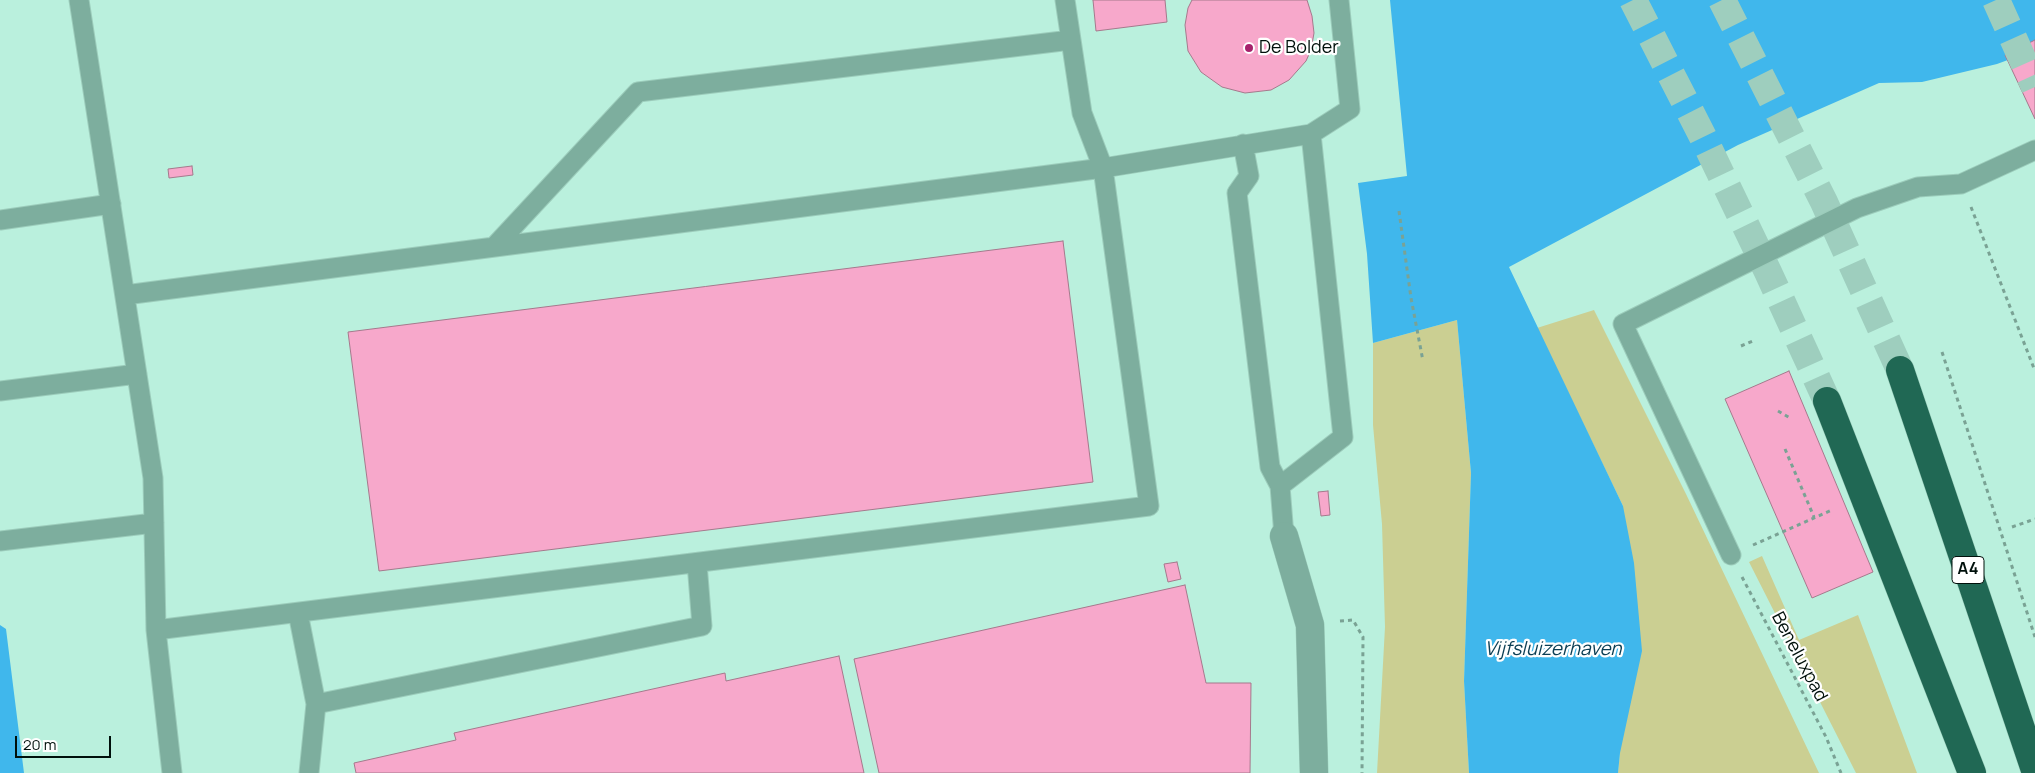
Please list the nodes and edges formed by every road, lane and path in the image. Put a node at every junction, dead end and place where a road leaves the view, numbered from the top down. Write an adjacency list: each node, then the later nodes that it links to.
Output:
1 (79, 0): 10 (lane)
2 (1066, 0): 4 (lane)
3 (1339, 0): 5 (lane)
4 (1071, 40): 8 (lane); 13 (lane)
5 (1311, 134): 6 (lane); 27 (lane)
6 (1243, 144): 8 (lane); 27 (lane)
7 (2035, 150): 9 (lane)
8 (1103, 168): 13 (lane); 36 (lane)
9 (1961, 184): 20 (path); 35 (lane)
10 (111, 204): 12 (lane); 14 (lane)
11 (1399, 211): 18 (path)
12 (0, 220)
13 (494, 247): 14 (lane)
14 (124, 295): 21 (lane)
15 (1755, 340): 16 (path)
16 (1741, 346)
17 (1942, 352): 40 (path, A4)
18 (1422, 361)
19 (1900, 370): 42 (highway, A4)
20 (2035, 371)
21 (137, 374): 22 (lane); 31 (lane)
22 (0, 391)
23 (1827, 402): 48 (highway)
24 (1778, 411): 25 (path)
25 (1790, 418)
26 (1786, 449): 29 (path)
27 (1280, 486): 33 (lane)
28 (1832, 510): 29 (path)
29 (1814, 518): 35 (path)
30 (2035, 519): 32 (path)
31 (154, 523): 34 (lane); 39 (lane)
32 (2012, 527)
33 (1284, 536): 38 (street)
34 (0, 541)
35 (1731, 555): 47 (path, Beneluxpad)
36 (697, 563): 37 (lane); 41 (lane)
37 (298, 613): 39 (lane); 41 (lane)
38 (1310, 625): 45 (street); 46 (path)
39 (156, 630): 43 (lane)
40 (2035, 637)
41 (316, 704): 44 (lane)
42 (2035, 770)
43 (172, 773)
44 (310, 773)
45 (1314, 773)
46 (1362, 773)
47 (1841, 773)
48 (1972, 773)

